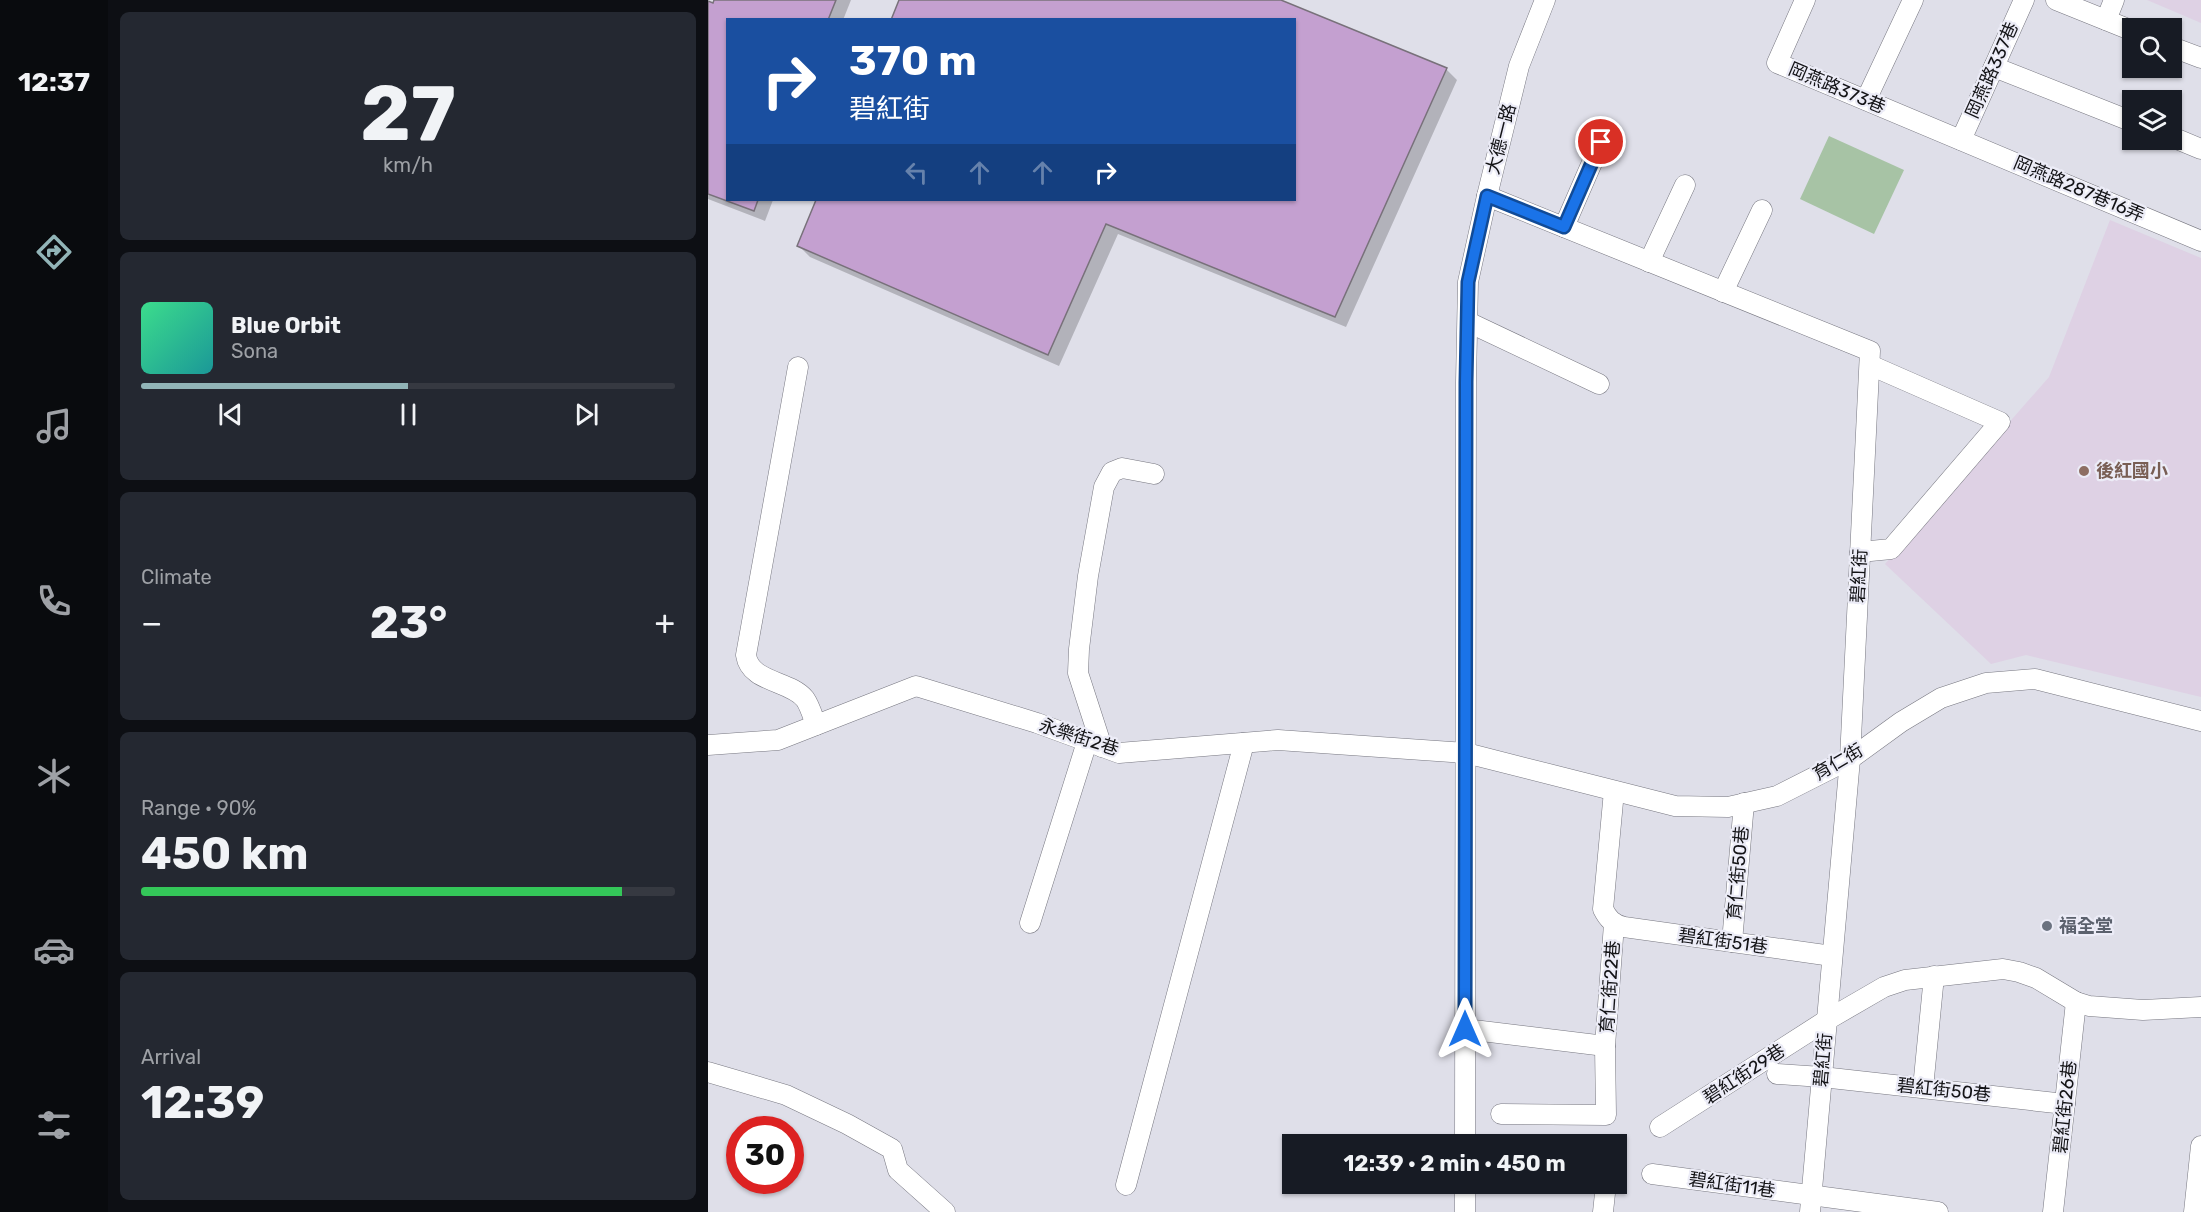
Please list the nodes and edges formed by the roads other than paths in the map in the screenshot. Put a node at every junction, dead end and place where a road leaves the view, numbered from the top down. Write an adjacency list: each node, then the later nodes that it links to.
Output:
1 (1545, 0): 19 (street, 大德一路)
2 (1805, 0): 12 (street, 岡燕路373巷)
3 (1913, 0): 12 (street)
4 (2024, 0): 11 (street, 岡燕路337巷)
5 (2056, 0): 7 (street)
6 (2114, 0): 7 (street)
7 (2106, 20): 8 (street)
8 (2122, 27)
9 (2182, 51): 10 (street)
10 (2201, 58)
11 (1994, 67): 13 (street); 14 (street, 岡燕路337巷)
12 (1866, 100): 14 (street, 岡燕路373巷)
13 (2122, 118)
14 (1960, 140): 22 (street, 岡燕路287巷16弄)
15 (2182, 141): 17 (street)
16 (1601, 142): 21 (street)
17 (2201, 149)
18 (1685, 185): 23 (street)
19 (1487, 196): 21 (street); 25 (street, 大德一路)
20 (1762, 210): 24 (street)
21 (1564, 227): 23 (street)
22 (2200, 237)
23 (1649, 262): 24 (street)
24 (1723, 291): 26 (street)
25 (1468, 322): 28 (street); 36 (street, 大德一路)
26 (1870, 365): 30 (street, 碧紅街); 30 (street)
27 (798, 367): 32 (street)
28 (1599, 384)
29 (1154, 474): 34 (street)
30 (1860, 552): 37 (street, 碧紅街)
31 (2201, 721): 37 (street, 育仁街)
32 (816, 725): 34 (street, 永樂街2巷); 35 (street, 永樂街2巷)
33 (1244, 743): 34 (street, 永樂街2巷); 36 (street, 永樂街2巷); 60 (street)
34 (1094, 744): 40 (street)
35 (708, 745)
36 (1466, 753): 38 (street, 育仁街); 48 (street, 大德一路)
37 (1850, 759): 39 (street, 育仁街); 43 (street, 碧紅街)
38 (1614, 791): 39 (street, 育仁街); 41 (street, 育仁街22巷)
39 (1744, 803): 42 (street, 育仁街50巷)
40 (1030, 923)
41 (1614, 924): 42 (street, 碧紅街51巷); 49 (street, 育仁街22巷)
42 (1732, 942): 43 (street, 碧紅街51巷)
43 (1832, 956): 47 (street, 碧紅街)
44 (1934, 976): 45 (street, 碧紅街29巷); 47 (street, 碧紅街29巷); 53 (street)
45 (2076, 1002): 46 (street, 碧紅街29巷); 54 (street, 碧紅街26巷)
46 (2201, 1007)
47 (1827, 1020): 52 (street, 碧紅街); 56 (street, 碧紅街29巷)
48 (1465, 1029): 49 (street); 57 (street, 大德一路)
49 (1605, 1046): 55 (street, 育仁街22巷)
50 (708, 1072): 64 (street)
51 (1777, 1074): 52 (street, 碧紅街50巷)
52 (1822, 1077): 53 (street, 碧紅街50巷); 63 (street, 碧紅街)
53 (1923, 1088): 54 (street, 碧紅街50巷)
54 (2065, 1104): 68 (street, 碧紅街26巷)
55 (1501, 1114)
56 (1660, 1127)
57 (1465, 1134)
58 (2201, 1146): 69 (street)
59 (1652, 1174): 63 (street, 碧紅街11巷)
60 (1126, 1185)
61 (1465, 1194): 65 (street)
62 (1604, 1194): 66 (street)
63 (1811, 1204): 67 (street)
64 (945, 1212)
65 (1465, 1212)
66 (1603, 1212)
67 (1938, 1212)
68 (2052, 1212)
69 (2194, 1212)

